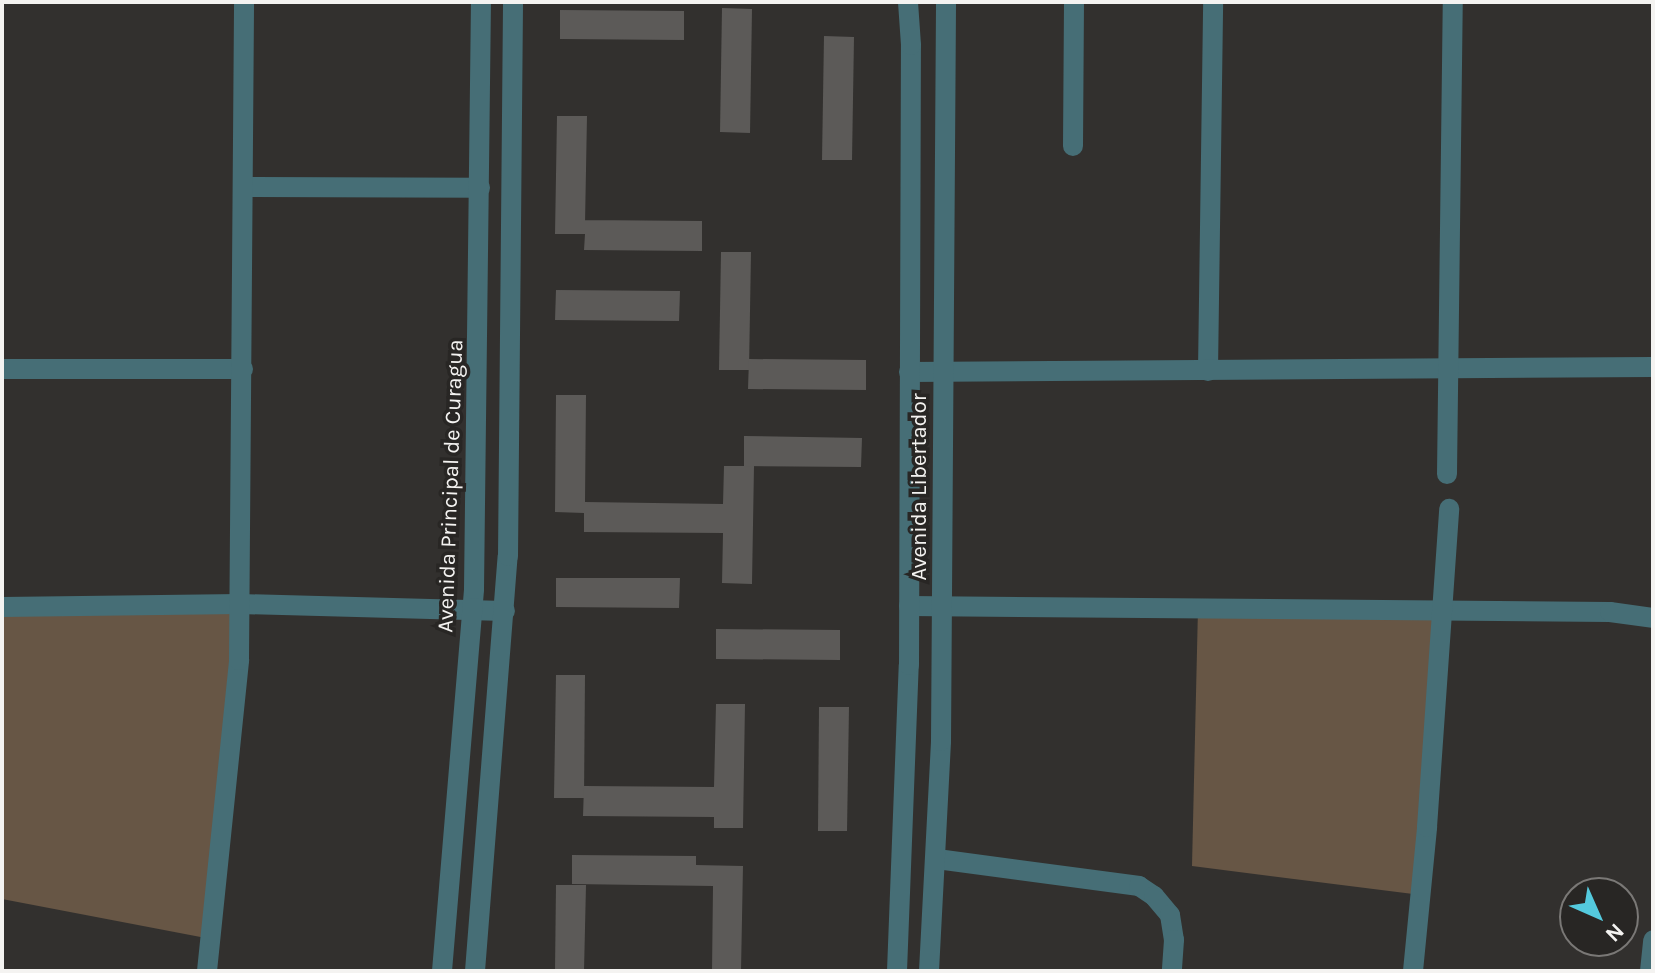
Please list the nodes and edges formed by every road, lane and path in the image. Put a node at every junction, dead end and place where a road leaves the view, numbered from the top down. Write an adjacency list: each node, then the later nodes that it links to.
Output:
1 (244, 2): 10 (street)
2 (481, 2): 11 (street, Avenida Principal de Curagua)
3 (513, 2): 26 (street)
4 (908, 2): 17 (street, Avenida Libertador)
5 (946, 2): 18 (street, Avenida Libertador)
6 (1074, 2): 9 (street)
7 (1213, 2): 16 (street)
8 (1453, 2): 15 (street)
9 (1073, 146)
10 (245, 187): 11 (street); 14 (street)
11 (480, 188): 25 (street, Avenida Principal de Curagua)
12 (1653, 367): 15 (street)
13 (2, 369): 14 (street)
14 (243, 369): 21 (street)
15 (1447, 370): 16 (street); 19 (street)
16 (1208, 371): 18 (street)
17 (909, 372): 18 (street); 22 (street, Avenida Libertador)
18 (944, 372): 23 (street, Avenida Libertador)
19 (1447, 474)
20 (1449, 509): 27 (street)
21 (240, 604): 24 (street); 25 (street); 31 (street)
22 (909, 606): 23 (street); 34 (street, Avenida Libertador)
23 (944, 606): 27 (street); 29 (street, Avenida Libertador)
24 (2, 607)
25 (472, 609): 26 (street); 32 (street, Avenida Principal de Curagua)
26 (505, 611): 33 (street)
27 (1444, 611): 28 (street); 37 (street)
28 (1653, 618)
29 (937, 859): 35 (street, Avenida Libertador); 36 (street)
30 (1653, 940): 38 (street)
31 (207, 971)
32 (442, 971)
33 (475, 971)
34 (897, 971)
35 (929, 971)
36 (1172, 971)
37 (1413, 971)
38 (1650, 971)

